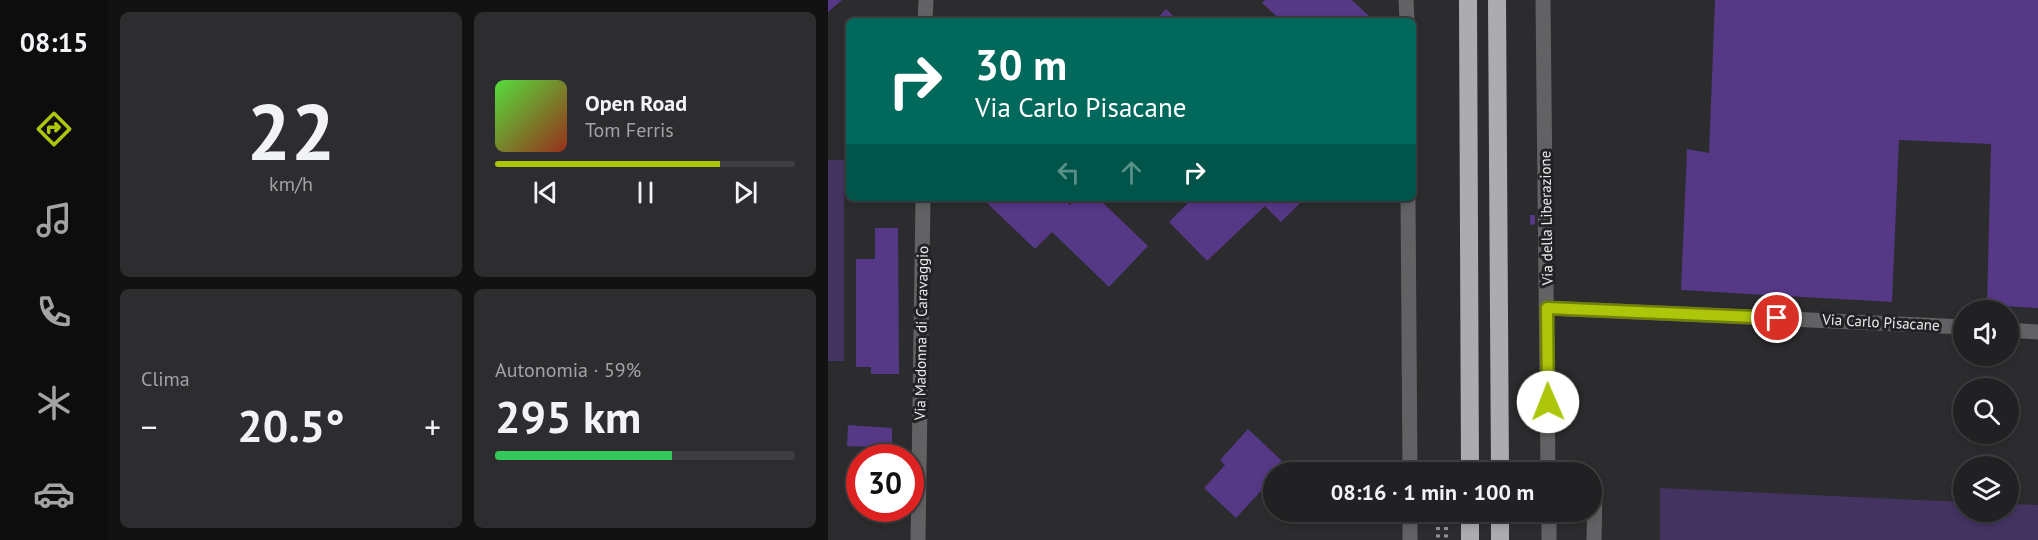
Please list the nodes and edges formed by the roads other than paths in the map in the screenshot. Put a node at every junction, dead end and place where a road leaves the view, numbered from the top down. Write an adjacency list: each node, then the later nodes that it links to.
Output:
1 (926, 0): 6 (street)
2 (1407, 0): 7 (street)
3 (1468, 0): 15 (highway)
4 (1497, 0): 16 (highway)
5 (1543, 0): 10 (street, Via della Liberazione)
6 (925, 18)
7 (1407, 18)
8 (923, 201): 23 (street, Via Madonna di Caravaggio)
9 (1408, 201): 14 (street)
10 (1547, 308): 11 (street, Via Carlo Pisacane); 17 (street, Via della Liberazione)
11 (1953, 326)
12 (2019, 331): 13 (street)
13 (2038, 332)
14 (1410, 462)
15 (1470, 462)
16 (1500, 462)
17 (1548, 462)
18 (1410, 522): 24 (street)
19 (1470, 522): 25 (highway)
20 (1500, 522): 26 (highway)
21 (1549, 522): 27 (street)
22 (1594, 522): 28 (street)
23 (918, 540)
24 (1410, 540)
25 (1470, 540)
26 (1500, 540)
27 (1549, 540)
28 (1594, 540)

